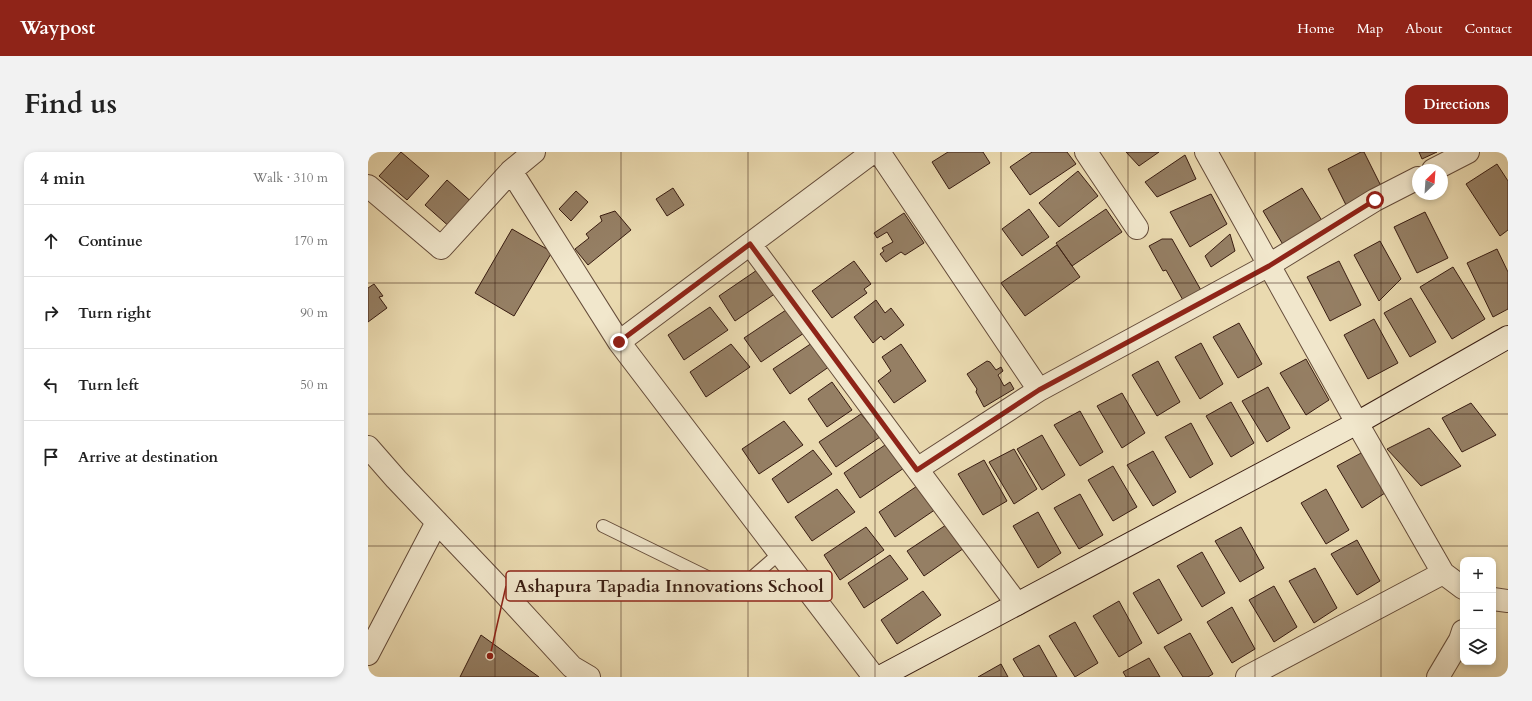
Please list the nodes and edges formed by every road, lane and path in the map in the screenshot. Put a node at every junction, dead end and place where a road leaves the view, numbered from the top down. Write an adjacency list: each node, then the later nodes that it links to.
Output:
1 (534, 152): 7 (street)
2 (1086, 152): 10 (street)
3 (1206, 152): 12 (street)
4 (1468, 152): 6 (street)
5 (885, 155): 11 (street); 15 (street)
6 (1445, 164)
7 (511, 171): 9 (street); 14 (street)
8 (1412, 181): 12 (street)
9 (368, 186)
10 (1137, 228)
11 (750, 244): 14 (street); 18 (street)
12 (1269, 266): 15 (street); 16 (street)
13 (1508, 337): 16 (street)
14 (619, 342): 21 (street)
15 (1039, 390): 18 (street)
16 (1357, 423): 22 (street); 26 (street)
17 (368, 447): 19 (street)
18 (917, 470): 26 (street)
19 (437, 522): 28 (street); 29 (street)
20 (603, 526): 21 (lane)
21 (780, 553): 30 (street)
22 (1443, 573): 23 (street); 32 (street)
23 (1460, 586)
24 (1496, 599): 25 (street)
25 (1508, 601)
26 (1017, 604): 31 (street)
27 (1460, 640): 33 (street)
28 (368, 654)
29 (589, 677)
30 (874, 677)
31 (880, 677)
32 (1247, 677)
33 (1438, 677)

